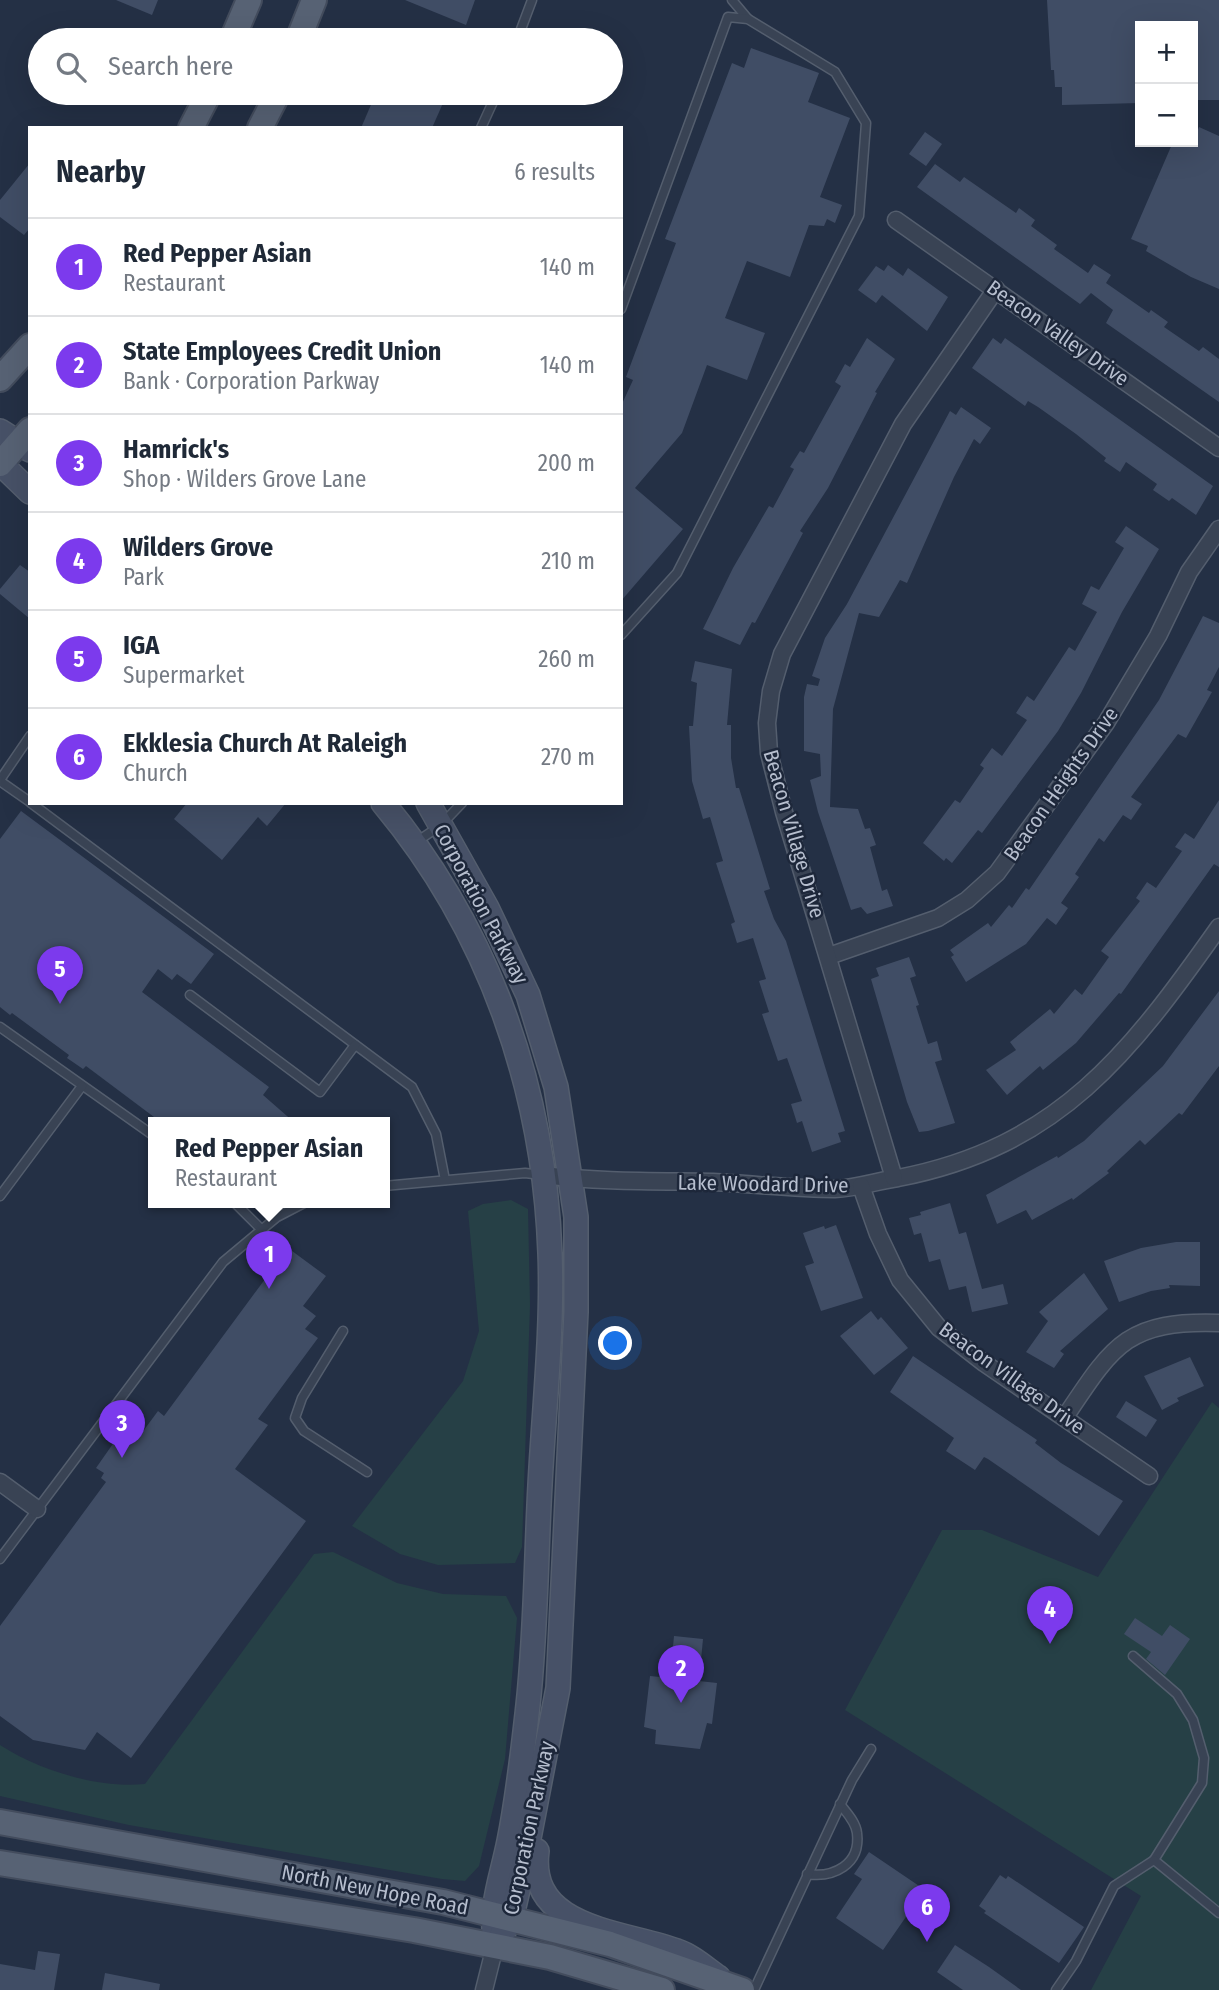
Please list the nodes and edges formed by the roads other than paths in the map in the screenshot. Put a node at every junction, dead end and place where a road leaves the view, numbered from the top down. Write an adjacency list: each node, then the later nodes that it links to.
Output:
1 (249, 0): 6 (main road)
2 (314, 0): 7 (main road)
3 (532, 0): 8 (lane)
4 (732, 0): 5 (lane)
5 (748, 19): 17 (lane); 25 (lane)
6 (237, 28)
7 (303, 28)
8 (522, 28)
9 (203, 105): 12 (main road)
10 (272, 105): 13 (main road)
11 (492, 105): 14 (lane)
12 (192, 126)
13 (261, 126)
14 (482, 126)
15 (896, 220): 16 (street, Beacon Valley Drive)
16 (996, 289): 21 (street, Beacon Valley Drive); 36 (street, Beacon Village Drive)
17 (623, 304)
18 (28, 348): 19 (main road)
19 (0, 379)
20 (20, 438): 22 (main road)
21 (1219, 447)
22 (0, 463): 23 (main road)
23 (28, 490)
24 (1219, 529): 36 (street, Beacon Heights Drive)
25 (623, 633)
26 (28, 739): 27 (lane)
27 (0, 780): 28 (lane)
28 (28, 801)
29 (33, 805): 39 (lane)
30 (384, 805): 34 (main road, Corporation Parkway)
31 (429, 805): 33 (main road, Corporation Parkway)
32 (460, 805): 33 (lane)
33 (440, 826): 34 (lane); 43 (main road, Corporation Parkway)
34 (413, 844): 42 (main road, Corporation Parkway)
35 (1219, 928): 44 (street, Lake Woodard Drive)
36 (829, 956): 44 (street, Beacon Village Drive)
37 (190, 995): 39 (lane)
38 (0, 1027): 40 (lane)
39 (355, 1045): 45 (lane)
40 (82, 1086): 41 (lane); 48 (lane)
41 (148, 1132)
42 (543, 1175): 43 (street, Lake Woodard Drive); 45 (lane); 69 (main road, Corporation Parkway)
43 (572, 1178): 47 (street, Lake Woodard Drive); 61 (main road, Corporation Parkway)
44 (894, 1178): 47 (street, Lake Woodard Drive)
45 (445, 1180): 46 (lane)
46 (390, 1185)
47 (861, 1186): 54 (street, Beacon Village Drive)
48 (0, 1196)
49 (240, 1208): 51 (lane)
50 (296, 1208): 51 (lane)
51 (261, 1229): 58 (lane)
52 (1219, 1323): 54 (street)
53 (343, 1331): 55 (lane)
54 (1065, 1417): 56 (street, Beacon Village Drive)
55 (367, 1472)
56 (1149, 1476)
57 (0, 1482): 58 (street)
58 (37, 1509): 59 (lane)
59 (0, 1559)
60 (1133, 1656): 65 (lane)
61 (558, 1688): 69 (main road, Corporation Parkway); 71 (main road)
62 (871, 1749): 63 (lane)
63 (840, 1804): 67 (lane); 67 (lane)
64 (0, 1822): 69 (main road, North New Hope Road)
65 (1154, 1860): 68 (lane); 74 (lane)
66 (0, 1863): 70 (main road, North New Hope Road)
67 (807, 1874): 71 (lane)
68 (1219, 1913)
69 (501, 1917): 70 (main road, Corporation Parkway); 71 (main road, North New Hope Road)
70 (495, 1946): 72 (street); 73 (main road, North New Hope Road)
71 (743, 1989)
72 (484, 1990)
73 (662, 1990)
74 (1056, 1990)

